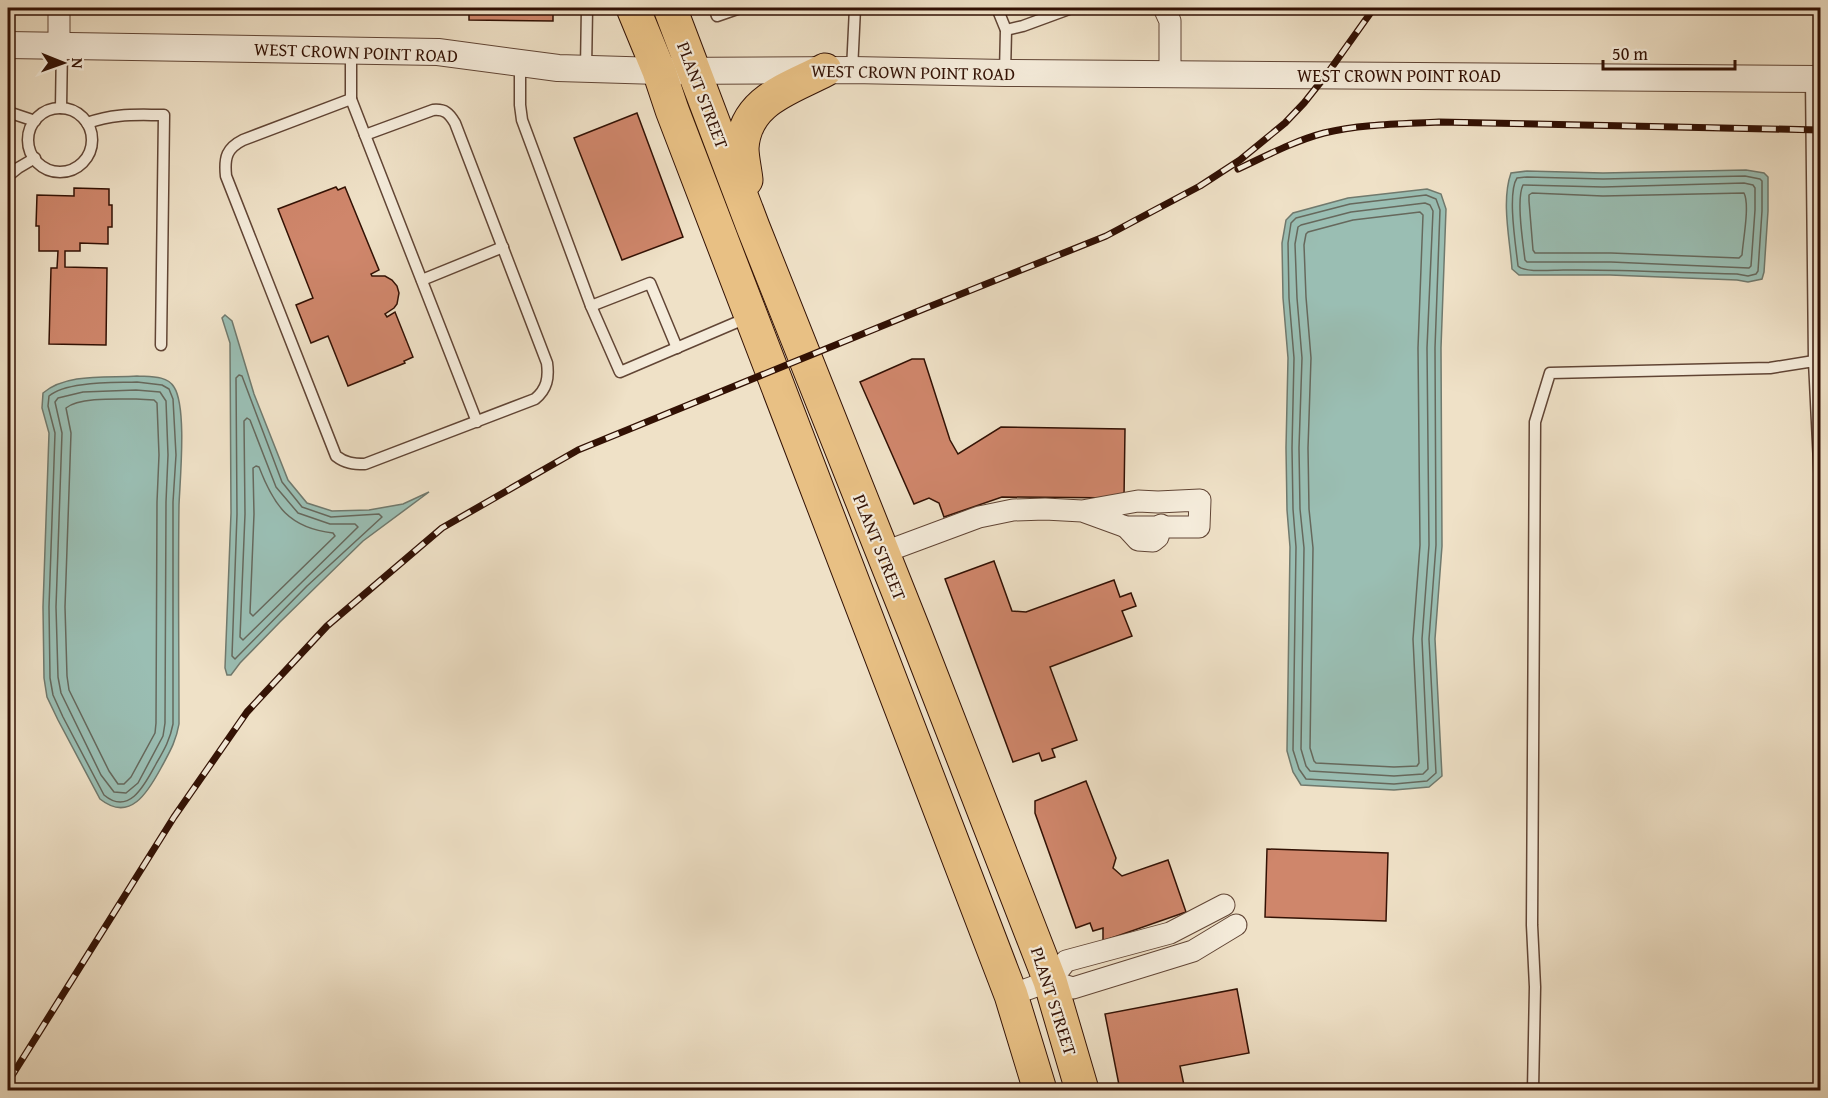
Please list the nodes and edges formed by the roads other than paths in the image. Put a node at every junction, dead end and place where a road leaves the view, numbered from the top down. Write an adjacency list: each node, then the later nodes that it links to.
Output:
1 (59, 8): 13 (street)
2 (587, 8): 16 (lane)
3 (633, 8): 19 (main road, PLANT STREET)
4 (670, 8): 17 (main road, PLANT STREET)
5 (714, 8): 6 (lane)
6 (740, 8)
7 (855, 8): 18 (lane)
8 (997, 8): 11 (lane)
9 (1072, 8): 11 (lane)
10 (1164, 8): 21 (street)
11 (1006, 30): 20 (lane)
12 (8, 45): 13 (street, WEST CROWN POINT ROAD)
13 (60, 45): 14 (street, WEST CROWN POINT ROAD); 24 (lane)
14 (351, 50): 15 (street, WEST CROWN POINT ROAD); 23 (lane)
15 (520, 64): 16 (street, WEST CROWN POINT ROAD); 34 (lane)
16 (586, 69): 19 (street, WEST CROWN POINT ROAD)
17 (694, 70): 18 (street, WEST CROWN POINT ROAD); 19 (street, WEST CROWN POINT ROAD); 31 (main road, PLANT STREET)
18 (839, 70): 20 (street, WEST CROWN POINT ROAD); 31 (main road)
19 (659, 71): 35 (main road, PLANT STREET)
20 (1005, 73): 21 (street, WEST CROWN POINT ROAD)
21 (1170, 74): 22 (street, WEST CROWN POINT ROAD)
22 (1816, 79): 38 (lane)
23 (351, 99): 28 (lane); 39 (lane)
24 (61, 108): 26 (lane); 27 (lane)
25 (8, 112): 26 (lane)
26 (35, 121): 29 (lane)
27 (87, 123): 29 (lane); 36 (lane)
28 (365, 135): 32 (lane); 33 (lane)
29 (35, 158): 30 (lane)
30 (8, 176)
31 (753, 227): 45 (main road, PLANT STREET)
32 (503, 248): 33 (lane); 39 (lane)
33 (422, 280): 39 (lane)
34 (591, 306): 37 (lane); 37 (lane)
35 (751, 316): 37 (lane); 43 (main road, PLANT STREET)
36 (161, 345)
37 (677, 348)
38 (1817, 361): 40 (lane); 58 (lane)
39 (477, 422)
40 (1821, 484)
41 (1158, 502): 42 (street); 44 (lane); 44 (street)
42 (1082, 510): 44 (street); 45 (street)
43 (831, 524): 45 (main road); 46 (main road, PLANT STREET)
44 (1161, 525)
45 (882, 553): 47 (main road, PLANT STREET)
46 (860, 598): 47 (main road); 54 (main road, PLANT STREET)
47 (914, 632): 53 (main road, PLANT STREET)
48 (1224, 905): 50 (street)
49 (1236, 925): 51 (street)
50 (1155, 938): 51 (lane); 52 (street)
51 (1161, 960): 52 (street)
52 (1111, 963): 53 (street)
53 (1050, 981): 54 (street); 57 (main road, PLANT STREET)
54 (1011, 995): 56 (main road, PLANT STREET)
55 (1821, 1086): 59 (lane)
56 (1040, 1090)
57 (1082, 1090)
58 (1533, 1090)
59 (1818, 1090)

